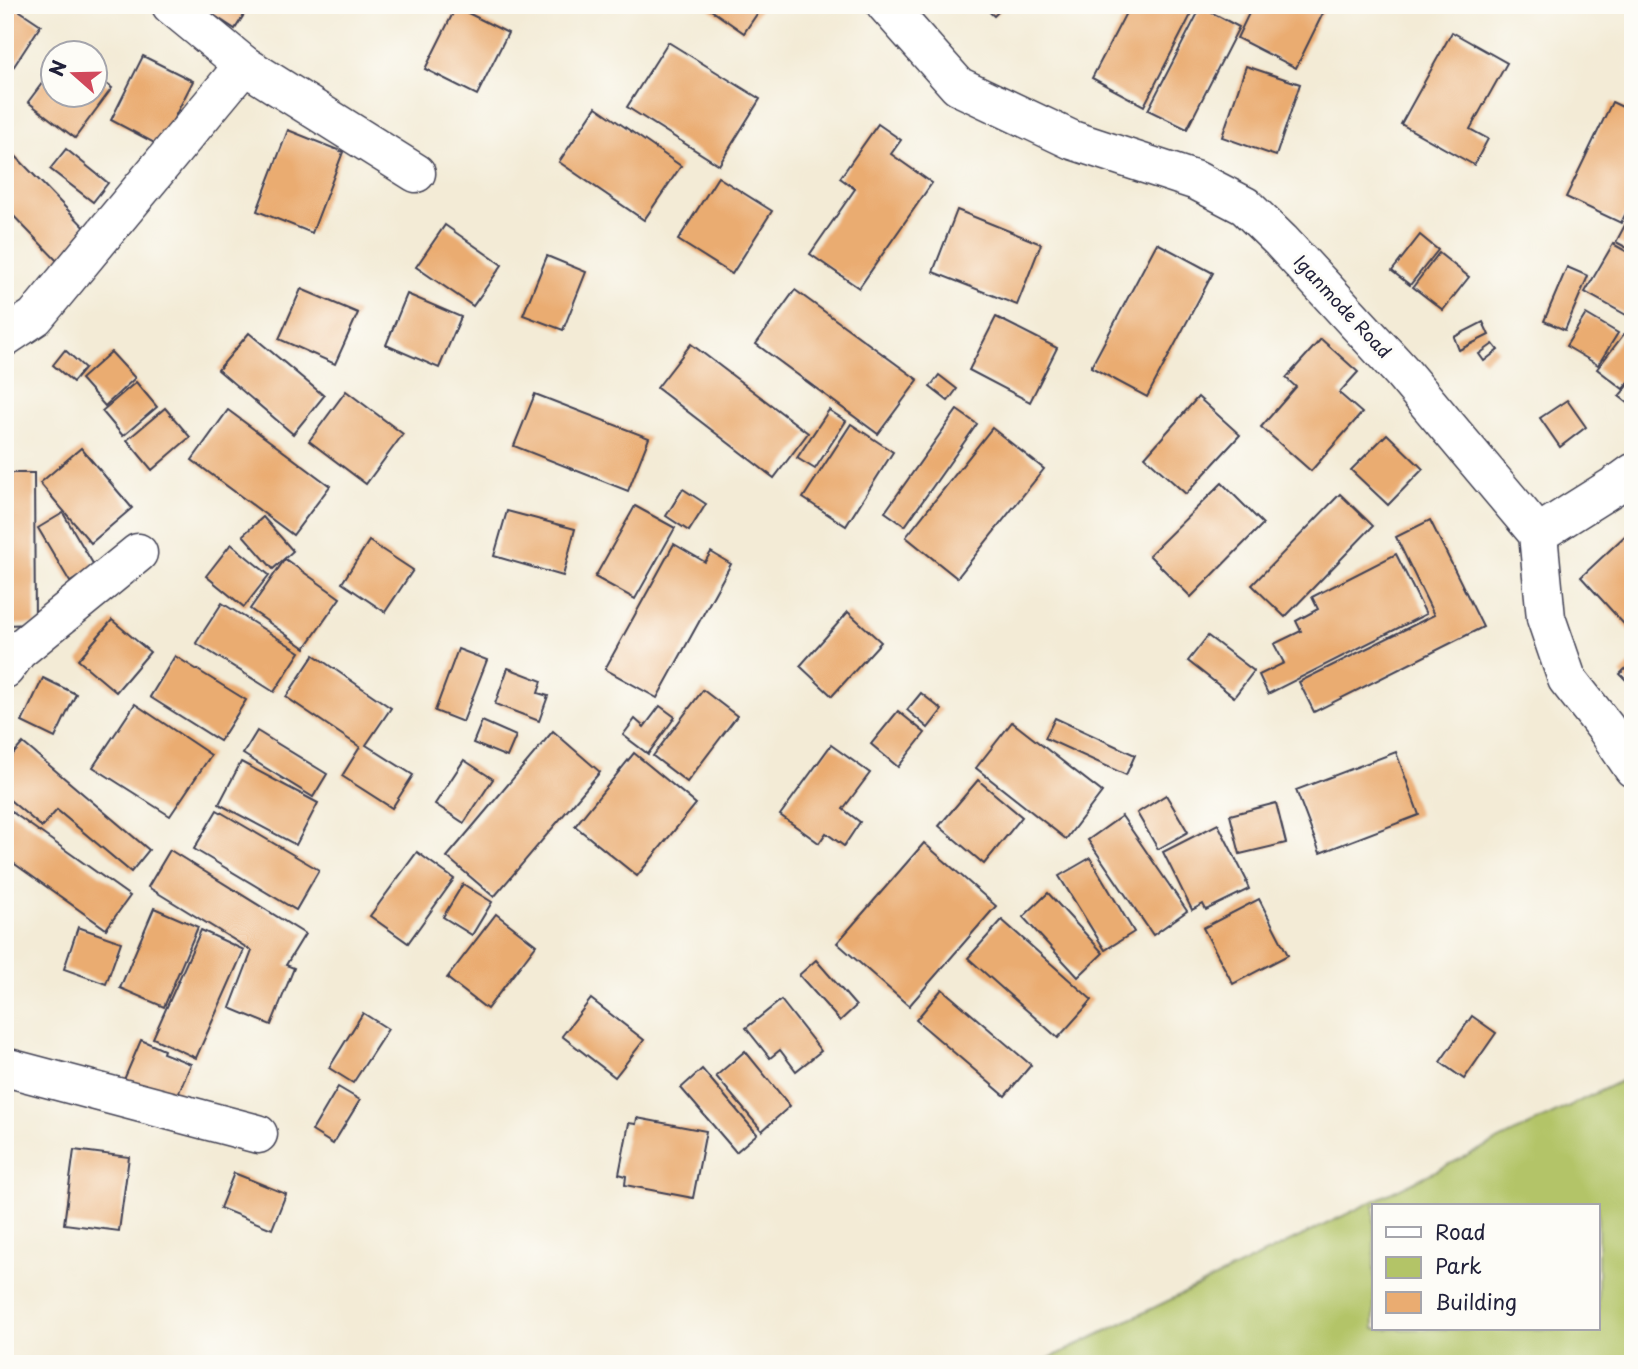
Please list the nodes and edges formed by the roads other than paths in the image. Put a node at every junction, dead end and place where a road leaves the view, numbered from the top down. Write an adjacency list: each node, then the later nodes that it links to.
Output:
1 (171, 5): 3 (street)
2 (886, 5): 7 (street, Iganmode Road)
3 (244, 65): 4 (street); 5 (street)
4 (416, 173)
5 (5, 337)
6 (1633, 472): 7 (street)
7 (1538, 534): 10 (street)
8 (138, 553): 9 (street)
9 (5, 669)
10 (1633, 768)
11 (5, 1067): 12 (street)
12 (258, 1134)

